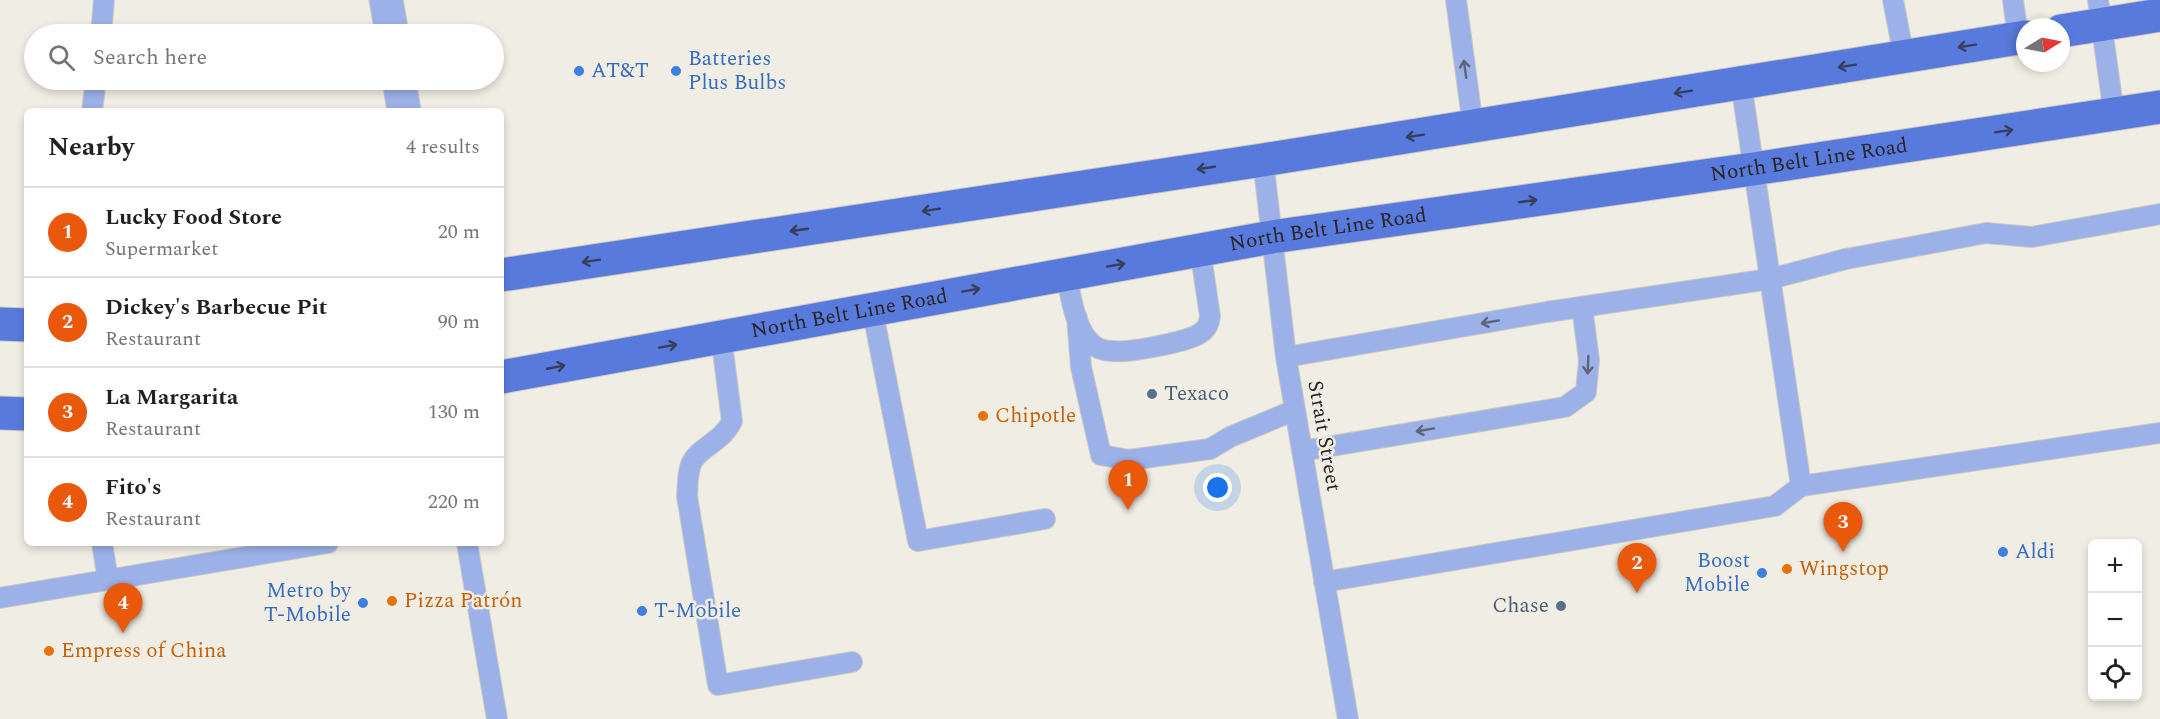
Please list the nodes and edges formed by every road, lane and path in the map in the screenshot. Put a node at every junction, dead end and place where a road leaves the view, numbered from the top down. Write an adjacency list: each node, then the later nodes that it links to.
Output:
1 (104, 0): 9 (lane)
2 (386, 0): 10 (street)
3 (1455, 0): 21 (lane, one-way to 3)
4 (1893, 0): 13 (lane)
5 (2013, 0): 8 (lane)
6 (2100, 12): 7 (main road); 11 (main road); 20 (lane)
7 (2160, 15)
8 (2017, 18)
9 (101, 24)
10 (390, 24)
11 (2070, 27)
12 (2016, 38): 13 (main road, one-way to 13)
13 (1904, 57): 14 (main road, one-way to 14)
14 (1741, 83): 21 (main road, one-way to 21); 23 (lane)
15 (95, 90): 18 (lane)
16 (401, 90): 19 (street)
17 (2160, 107): 20 (main road, North Belt Line Road)
18 (92, 108)
19 (404, 108)
20 (2114, 114): 23 (main road, North Belt Line Road, one-way to 20)
21 (1473, 126): 22 (main road, one-way to 22)
22 (1263, 160): 25 (lane, Strait Street); 27 (main road, one-way to 27)
23 (1753, 169): 25 (main road, North Belt Line Road, one-way to 23); 29 (lane)
24 (2160, 214): 29 (lane)
25 (1272, 237): 26 (main road, North Belt Line Road); 36 (lane, Strait Street)
26 (1200, 249): 28 (main road, North Belt Line Road, one-way to 26); 32 (lane)
27 (504, 274)
28 (1066, 274): 31 (main road, North Belt Line Road, one-way to 28); 32 (lane)
29 (1770, 279): 30 (lane); 43 (lane)
30 (1582, 307): 36 (lane, one-way to 36); 42 (lane, one-way to 42)
31 (872, 308): 35 (main road, North Belt Line Road); 44 (lane)
32 (1077, 318): 38 (lane)
33 (0, 324): 34 (main road)
34 (24, 325)
35 (721, 336): 37 (main road, North Belt Line Road, one-way to 35); 51 (lane)
36 (1286, 357): 38 (lane, Strait Street)
37 (504, 376)
38 (1295, 410): 42 (lane, Strait Street)
39 (0, 413): 40 (main road)
40 (24, 414)
41 (2160, 433): 43 (lane)
42 (1302, 451): 49 (lane, Strait Street)
43 (1801, 486): 49 (lane)
44 (1045, 519)
45 (102, 546): 48 (lane)
46 (310, 546): 48 (lane)
47 (467, 546): 52 (lane)
48 (108, 580): 50 (lane)
49 (1324, 582): 53 (lane, Strait Street)
50 (0, 597)
51 (852, 662)
52 (496, 719)
53 (1348, 719)

